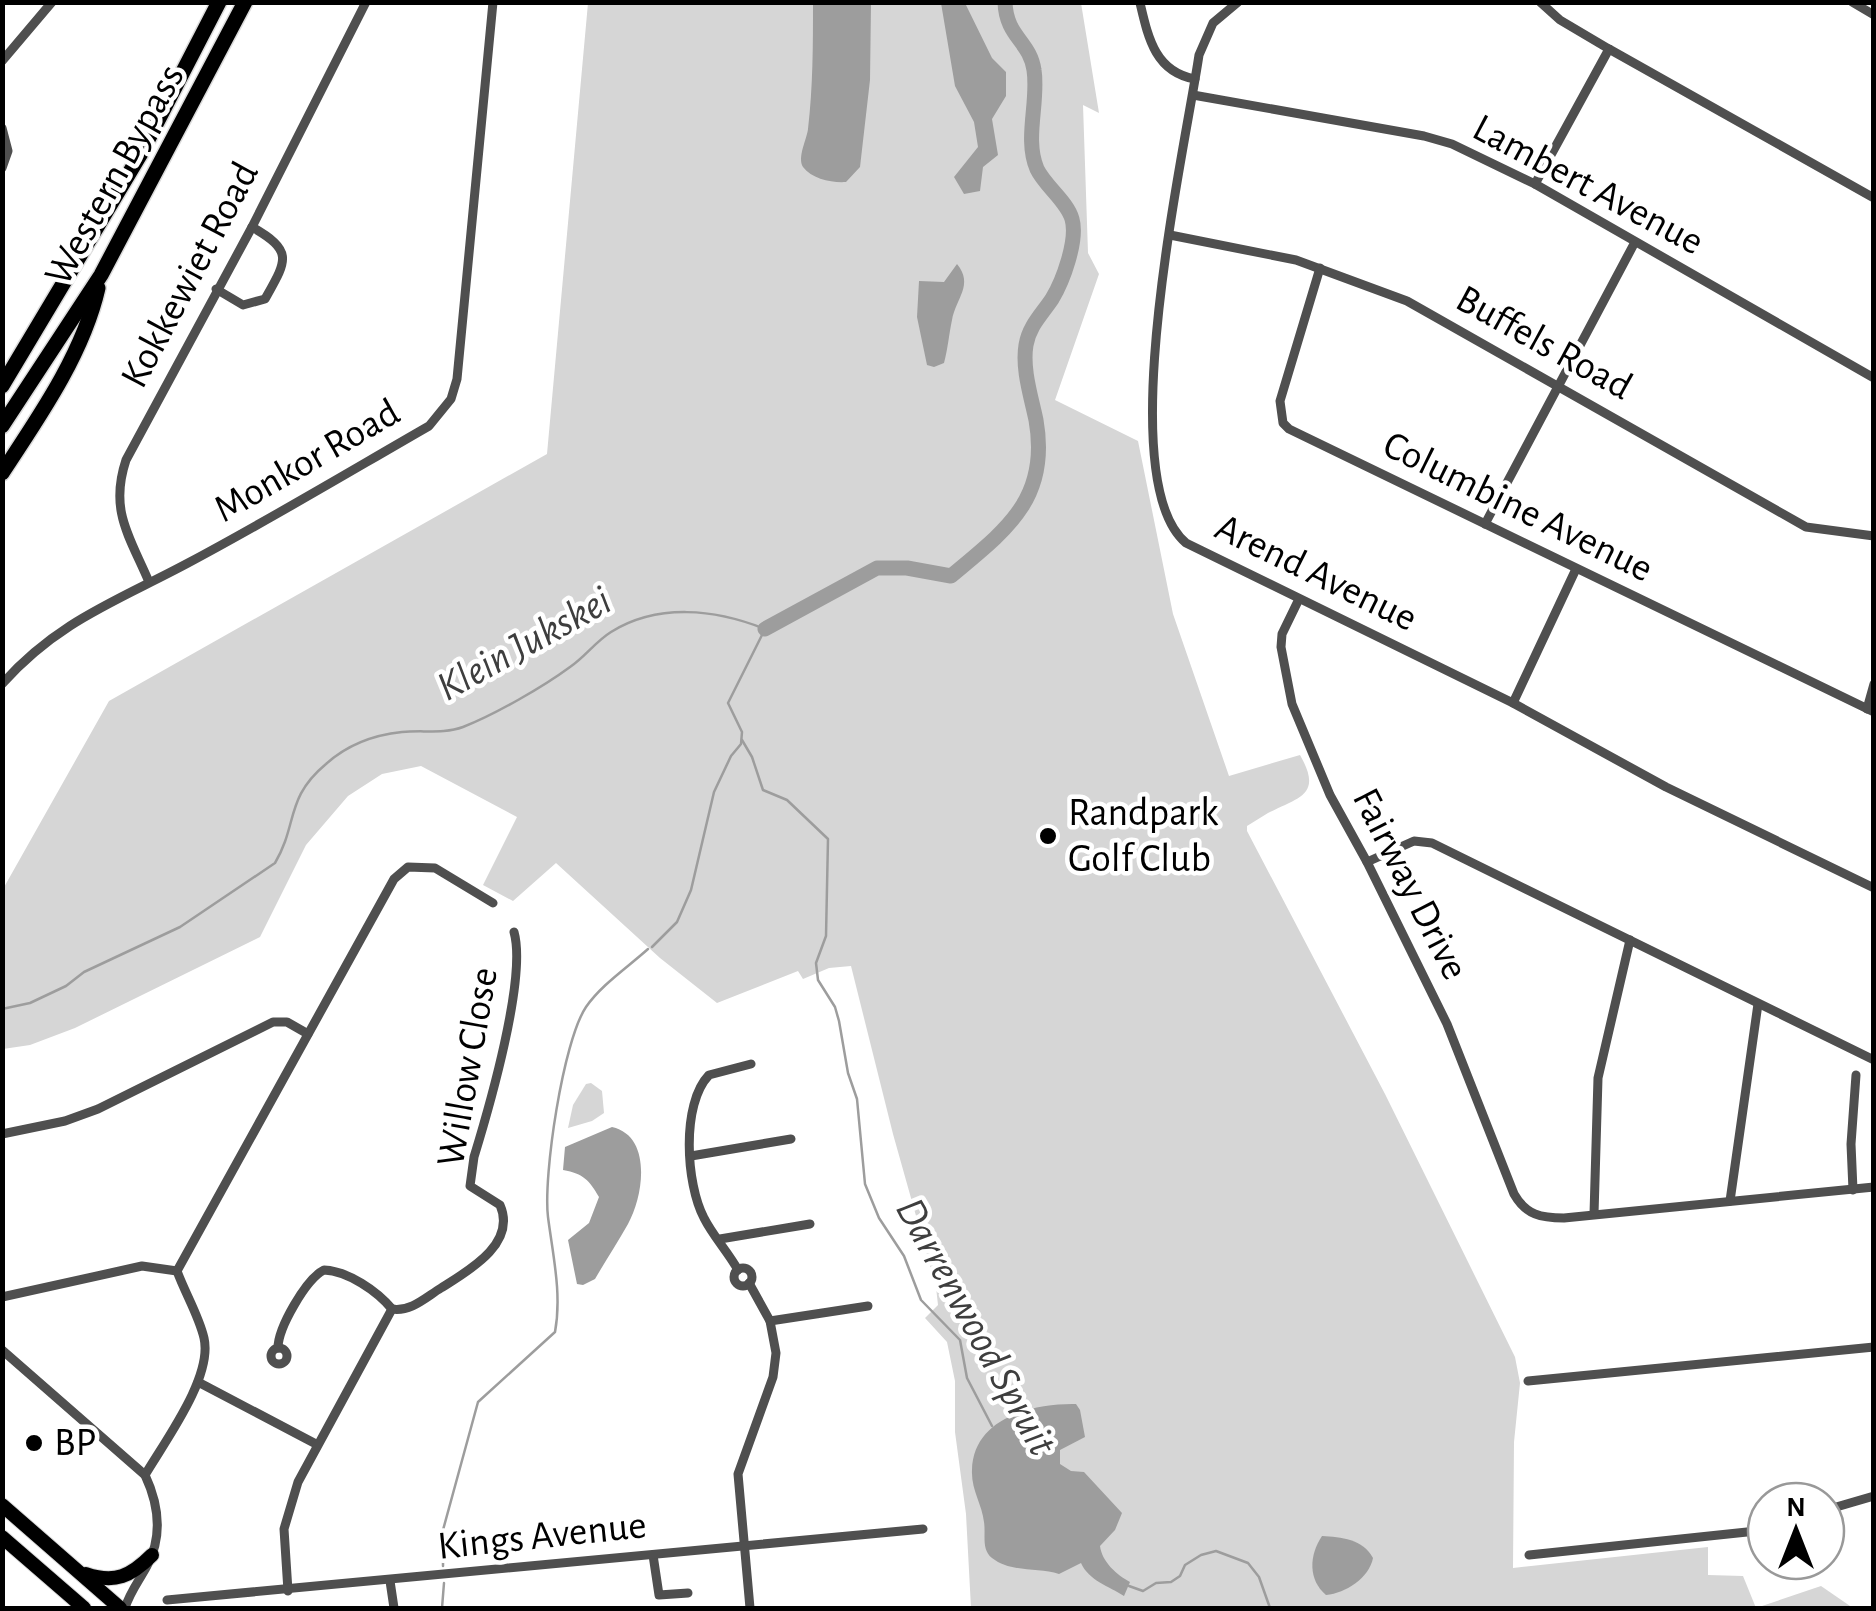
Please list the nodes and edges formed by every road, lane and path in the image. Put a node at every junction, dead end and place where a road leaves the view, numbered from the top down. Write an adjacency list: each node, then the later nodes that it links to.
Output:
1 (52, 2): 13 (street)
2 (218, 2): 28 (highway, Western Bypass)
3 (244, 2): 24 (highway, Western Bypass)
4 (366, 2): 20 (street, Kokkewiet Road)
5 (493, 2): 34 (street, Monkor Road)
6 (1149, 2): 10 (street)
7 (1238, 2): 14 (street, Arend Avenue)
8 (1540, 2): 12 (street)
9 (1852, 2): 11 (street)
10 (1139, 3): 14 (street)
11 (1874, 14)
12 (1610, 49): 18 (street); 19 (street)
13 (2, 60)
14 (1195, 80): 15 (street, Arend Avenue)
15 (1193, 95): 18 (street, Lambert Avenue); 21 (street, Arend Avenue)
16 (2, 128): 17 (street)
17 (2, 168)
18 (1536, 184): 22 (street, Lambert Avenue)
19 (1874, 198)
20 (252, 228): 25 (street, Kokkewiet Road); 25 (street)
21 (1170, 236): 23 (street, Buffels Road); 35 (street, Arend Avenue)
22 (1634, 242): 26 (street, Lambert Avenue); 27 (street)
23 (1320, 268): 27 (street, Buffels Road); 31 (street, Columbine Avenue)
24 (101, 274): 29 (highway, Western Bypass); 30 (highway)
25 (216, 289): 34 (street, Kokkewiet Road)
26 (1874, 378)
27 (1558, 385): 31 (street); 32 (street, Buffels Road)
28 (2, 386)
29 (2, 426)
30 (2, 472)
31 (1485, 524): 33 (street, Columbine Avenue)
32 (1874, 536)
33 (1576, 569): 38 (street); 39 (street, Columbine Avenue)
34 (149, 582): 36 (street, Monkor Road)
35 (1299, 599): 38 (street, Arend Avenue); 40 (street, Fairway Drive)
36 (2, 684)
37 (1874, 684): 39 (street)
38 (1513, 702): 41 (street, Arend Avenue)
39 (1870, 711)
40 (1367, 862): 44 (street); 56 (street, Fairway Drive)
41 (1874, 888)
42 (492, 903): 46 (street)
43 (514, 932): 62 (street, Willow Close)
44 (1630, 940): 45 (street); 56 (street)
45 (1758, 1004): 47 (street); 55 (street)
46 (308, 1034): 50 (street); 59 (street)
47 (1874, 1060)
48 (752, 1064): 52 (street)
49 (1856, 1075): 54 (street)
50 (2, 1134)
51 (791, 1139): 52 (street)
52 (691, 1156): 58 (street)
53 (1874, 1187): 54 (street)
54 (1852, 1190): 55 (street)
55 (1730, 1201): 56 (street)
56 (1594, 1214)
57 (810, 1224): 58 (street)
58 (720, 1239): 63 (street)
59 (176, 1271): 60 (street); 68 (street)
60 (2, 1298)
61 (868, 1306): 63 (street)
62 (392, 1309): 65 (street); 69 (street)
63 (770, 1321): 77 (street)
64 (1874, 1347): 67 (street)
65 (278, 1348)
66 (2, 1350): 70 (street)
67 (1528, 1381)
68 (198, 1382): 69 (street); 70 (street)
69 (316, 1444): 84 (street)
70 (145, 1475): 78 (street)
71 (1874, 1496): 72 (street)
72 (1846, 1504)
73 (2, 1505): 82 (main road)
74 (924, 1528): 77 (street, Kings Avenue)
75 (1746, 1532): 80 (street)
76 (2, 1536): 81 (main road)
77 (745, 1547): 79 (street, Kings Avenue); 91 (street)
78 (152, 1555): 82 (main road); 87 (street)
79 (654, 1555): 83 (street, Kings Avenue); 85 (street)
80 (1530, 1555)
81 (24, 1556): 88 (main road); 89 (main road)
82 (72, 1566): 87 (main road)
83 (390, 1581): 84 (street, Kings Avenue); 90 (street)
84 (288, 1592): 86 (street, Kings Avenue)
85 (688, 1594)
86 (167, 1600)
87 (119, 1606)
88 (73, 1608)
89 (84, 1608)
90 (394, 1608)
91 (750, 1608)

